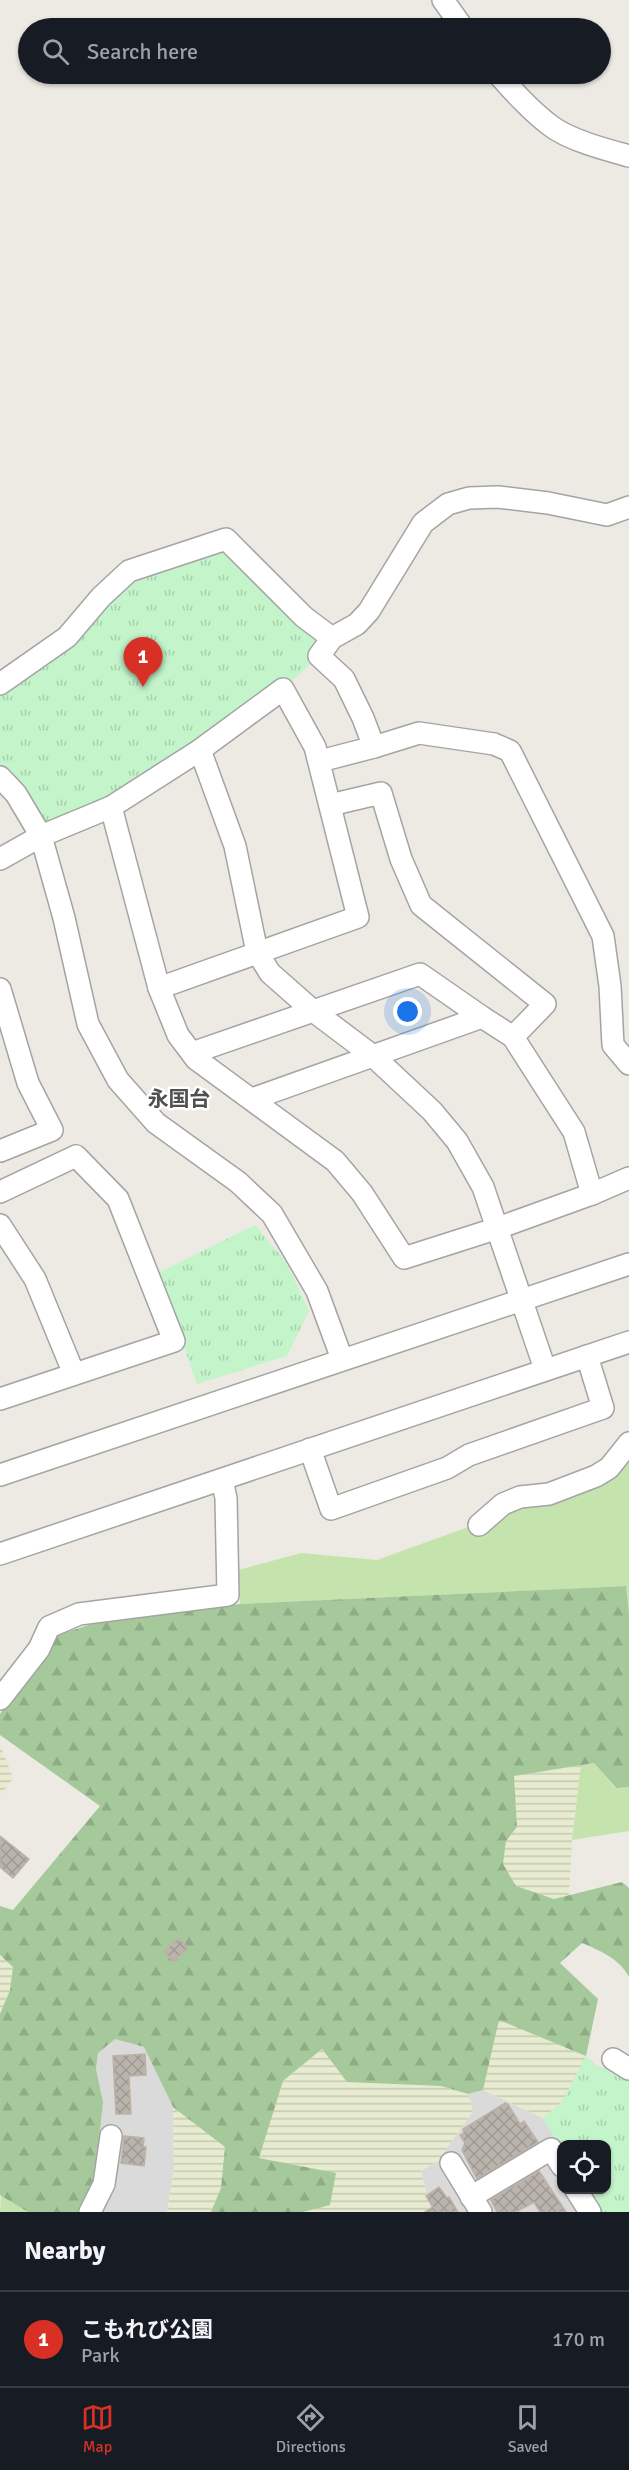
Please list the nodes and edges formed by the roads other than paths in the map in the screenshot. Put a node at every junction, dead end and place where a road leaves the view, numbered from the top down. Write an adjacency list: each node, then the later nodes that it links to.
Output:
1 (443, 0): 2 (street)
2 (456, 18)
3 (506, 84): 4 (street)
4 (629, 156)
5 (629, 507): 6 (street)
6 (332, 638): 7 (street); 8 (street)
7 (0, 684)
8 (374, 747): 10 (street); 24 (street)
9 (200, 750): 10 (street); 13 (street); 16 (street)
10 (320, 761): 12 (street)
11 (0, 777): 14 (street)
12 (330, 805): 16 (street); 21 (street)
13 (111, 807): 14 (street); 17 (street)
14 (41, 836): 15 (street); 36 (street)
15 (0, 859)
16 (257, 952): 17 (street); 19 (street)
17 (159, 988): 22 (street)
18 (0, 989): 26 (street)
19 (312, 1010): 20 (street); 22 (street); 23 (street)
20 (482, 1017): 21 (street); 23 (street)
21 (513, 1038): 29 (street)
22 (192, 1053): 25 (street)
23 (373, 1056): 25 (street); 31 (street)
24 (629, 1064)
25 (252, 1100): 31 (street)
26 (0, 1151)
27 (629, 1178): 29 (street)
28 (0, 1192): 38 (street)
29 (592, 1194): 31 (street)
30 (0, 1225): 38 (street)
31 (498, 1228): 33 (street)
32 (629, 1264): 33 (street)
33 (521, 1300): 36 (street); 37 (street)
34 (629, 1342): 35 (street)
35 (587, 1356): 37 (street); 41 (street)
36 (342, 1359): 42 (street)
37 (545, 1369): 41 (street)
38 (74, 1374): 39 (street)
39 (0, 1399)
40 (629, 1443): 44 (street)
41 (310, 1449): 43 (street)
42 (0, 1475)
43 (222, 1480): 45 (street); 46 (street)
44 (479, 1525)
45 (0, 1554)
46 (0, 1698)
47 (111, 2136): 52 (street)
48 (557, 2159): 51 (street)
49 (451, 2163): 51 (street)
50 (579, 2194): 53 (street)
51 (476, 2204)
52 (90, 2212)
53 (590, 2212)

